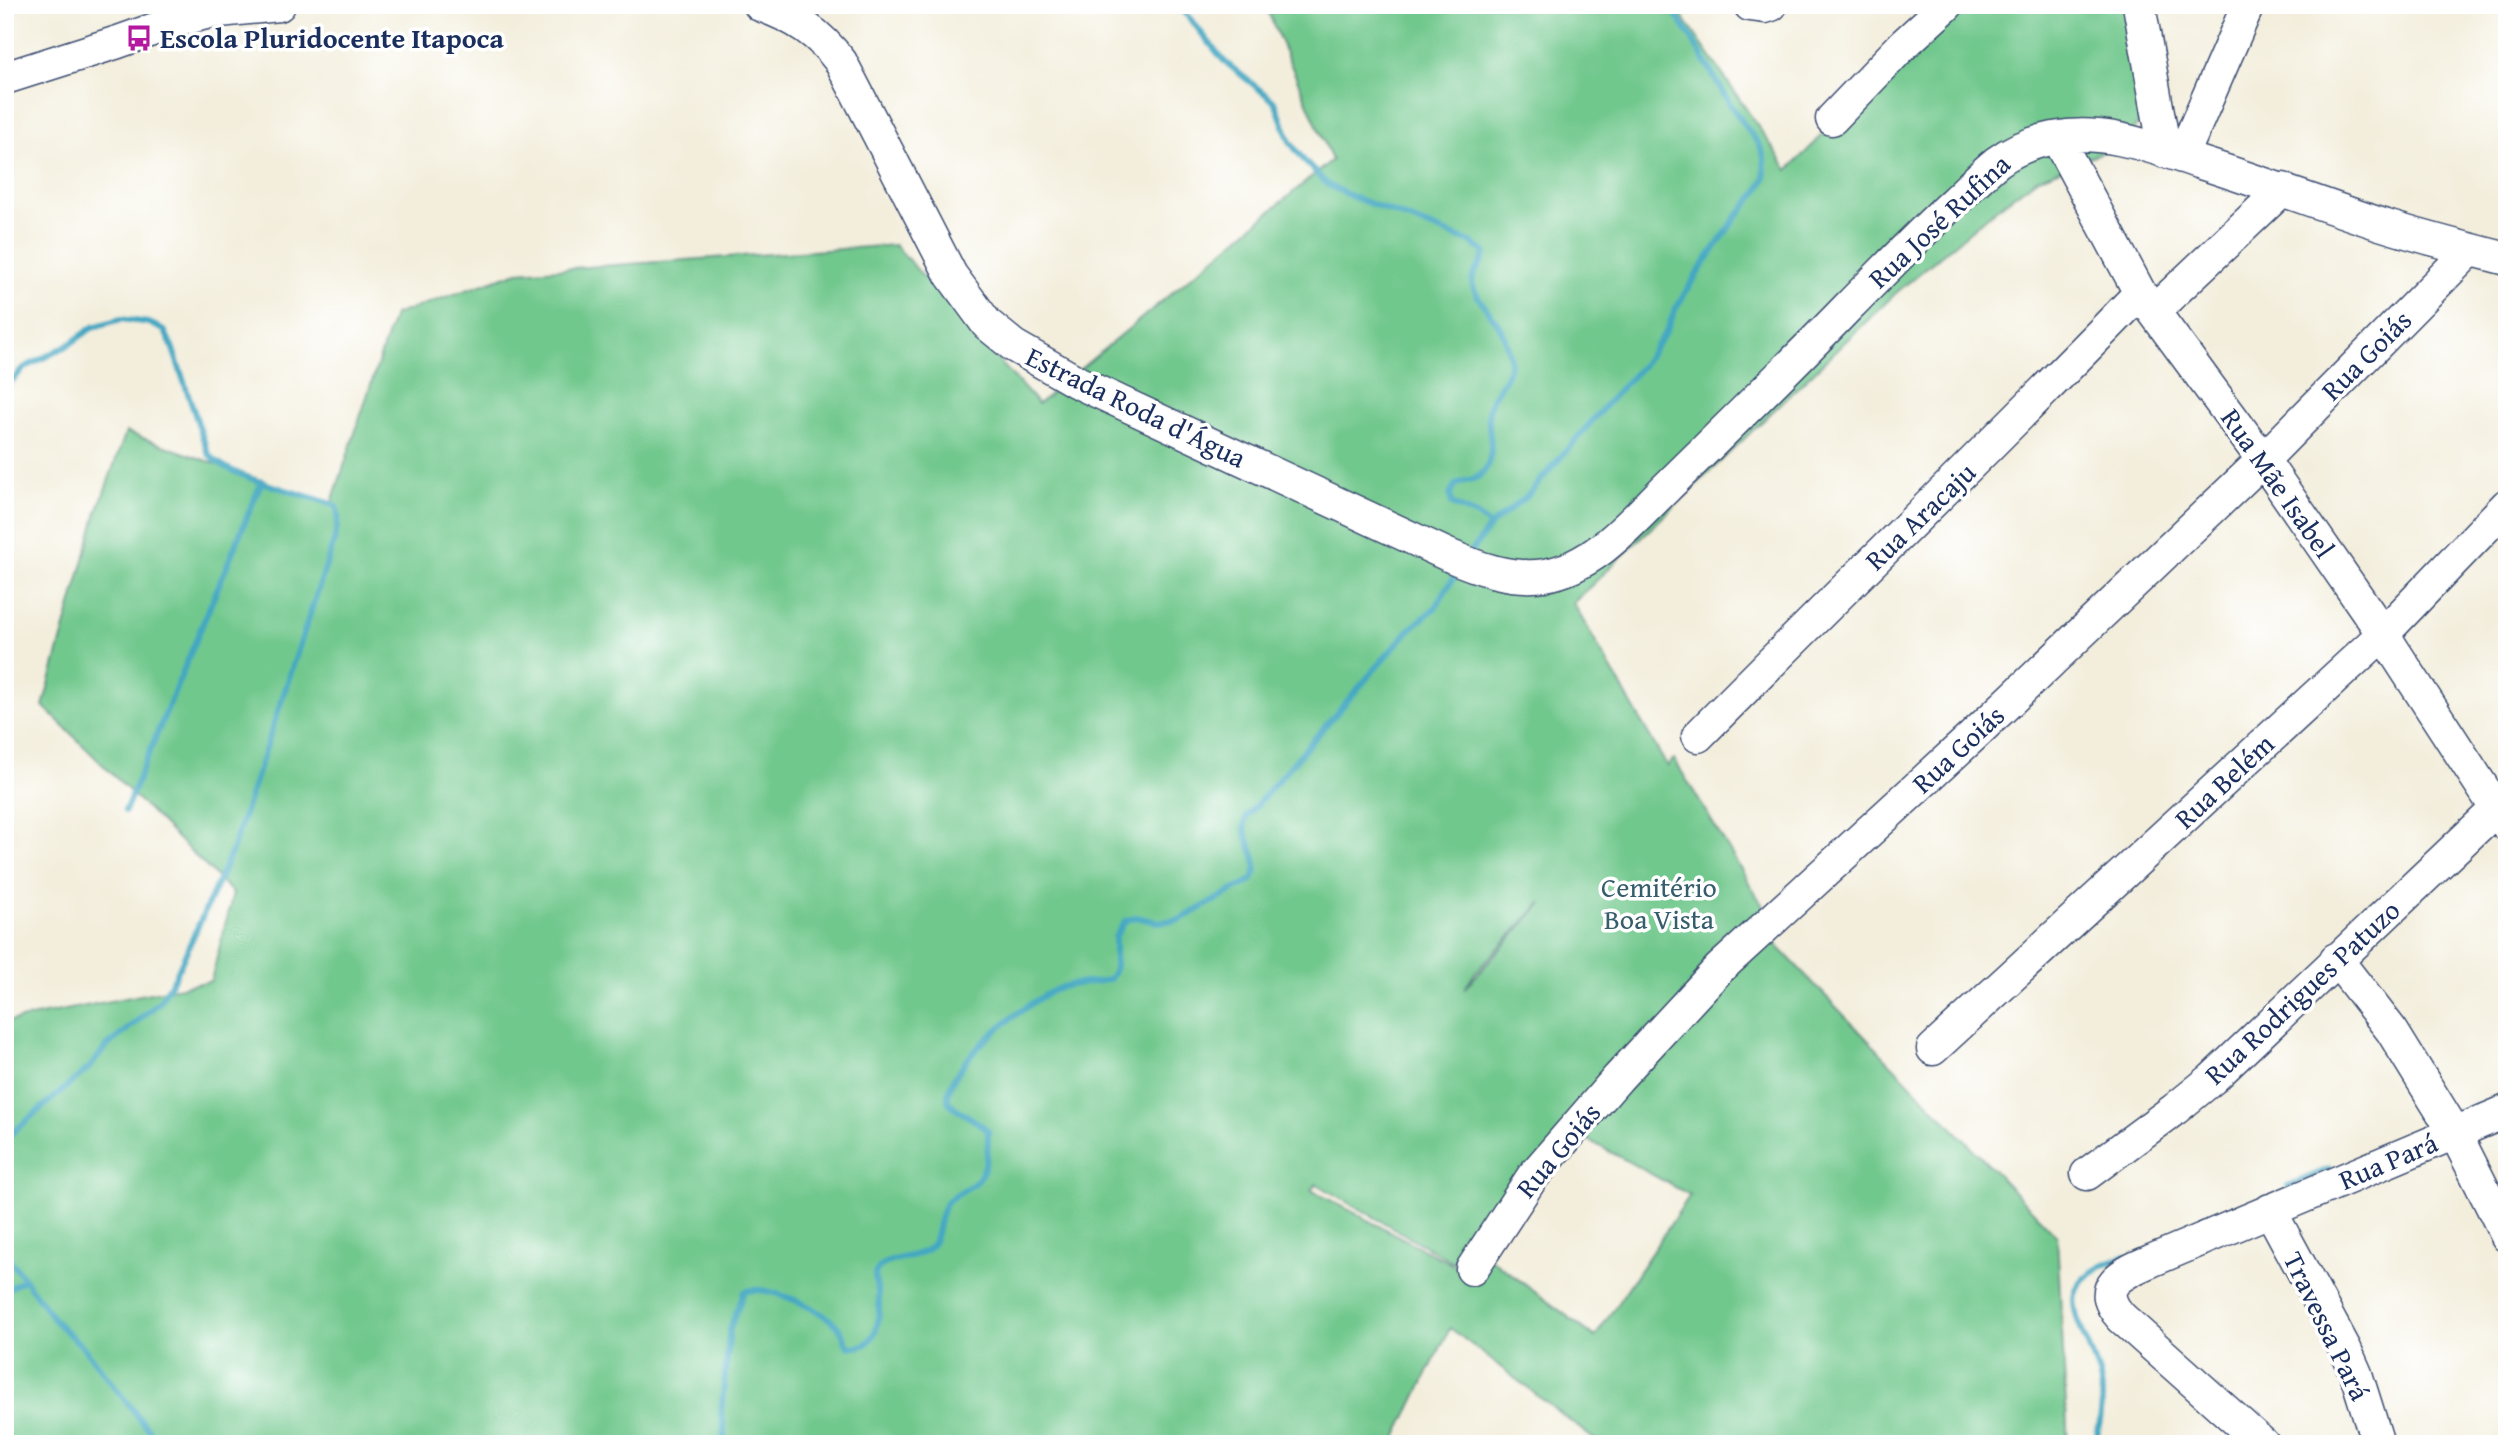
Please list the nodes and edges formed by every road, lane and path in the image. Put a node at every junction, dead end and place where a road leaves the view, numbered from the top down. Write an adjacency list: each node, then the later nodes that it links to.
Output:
1 (279, 5): 8 (street)
2 (760, 5): 18 (street, Estrada Roda d'Água)
3 (1749, 5): 4 (street)
4 (1771, 5)
5 (1947, 5): 9 (street)
6 (2139, 5): 11 (street)
7 (2248, 5): 11 (street)
8 (5, 78)
9 (1832, 119)
10 (2057, 138): 11 (street, Rua José Rufina); 15 (street, Rua Mãe Isabel); 18 (street, Rua José Rufina)
11 (2173, 154): 12 (street, Rua José Rufina)
12 (2283, 189): 13 (street, Rua José Rufina); 15 (street)
13 (2470, 250): 14 (street, Rua José Rufina); 16 (street, Rua Goiás)
14 (2507, 259)
15 (2147, 302): 16 (street, Rua Mãe Isabel); 20 (street, Rua Aracaju)
16 (2263, 460): 19 (street, Rua Mãe Isabel); 29 (street, Rua Goiás)
17 (2507, 505): 19 (street, Rua Belém)
18 (1547, 575)
19 (2383, 634): 21 (street, Rua Mãe Isabel); 23 (street, Rua Belém)
20 (1698, 736)
21 (2504, 811): 22 (street, Rua Rodrigues Patuzo)
22 (2336, 959): 25 (street); 26 (street, Rua Rodrigues Patuzo)
23 (1933, 1049)
24 (2507, 1111): 25 (street, Rua Pará)
25 (2455, 1133): 27 (street, Rua Pará); 28 (street)
26 (2087, 1174)
27 (2270, 1210): 30 (street, Rua Pará); 31 (street, Travessa Pará)
28 (2507, 1236)
29 (1472, 1269)
30 (2263, 1444)
31 (2378, 1444)

